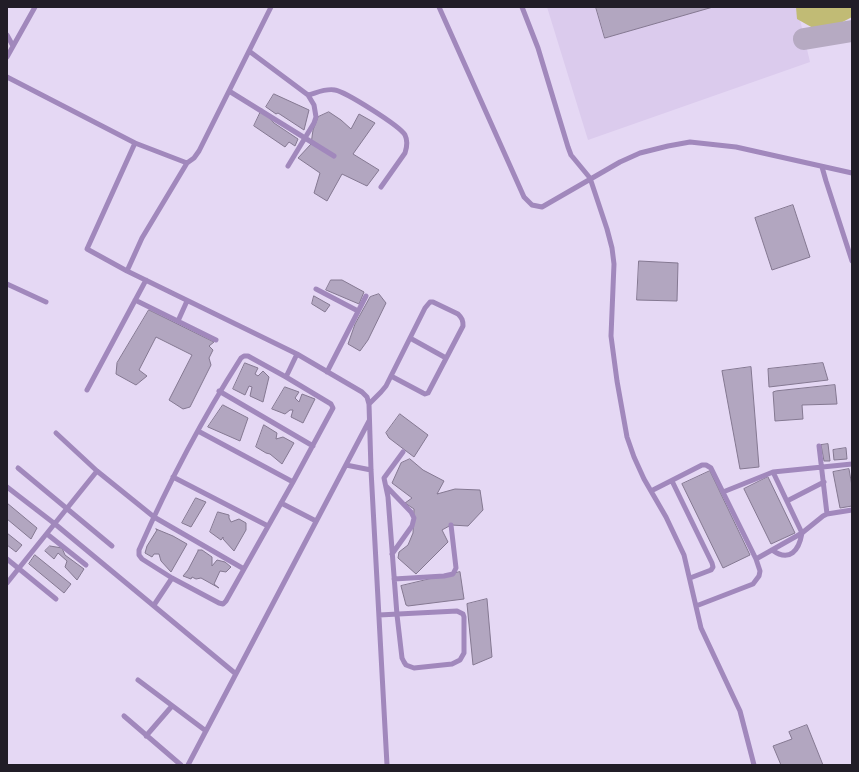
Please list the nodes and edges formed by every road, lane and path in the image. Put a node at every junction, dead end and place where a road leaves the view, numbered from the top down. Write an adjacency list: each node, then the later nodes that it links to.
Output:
1 (35, 7): 6 (lane)
2 (271, 7): 7 (lane)
3 (439, 7): 19 (lane)
4 (522, 7): 19 (lane)
5 (7, 35): 6 (lane)
6 (13, 46): 8 (lane)
7 (249, 51): 10 (lane); 11 (lane)
8 (7, 57)
9 (7, 77): 13 (lane)
10 (229, 91): 12 (lane); 15 (lane)
11 (308, 95): 12 (lane); 20 (lane)
12 (306, 138): 14 (lane); 16 (lane)
13 (135, 143): 15 (lane); 22 (lane)
14 (334, 156)
15 (187, 163): 22 (lane)
16 (288, 166)
17 (822, 167): 18 (lane); 19 (lane); 21 (lane)
18 (852, 173)
19 (590, 178): 61 (lane)
20 (381, 187)
21 (852, 261)
22 (127, 271): 23 (lane)
23 (146, 280): 27 (lane); 28 (lane)
24 (7, 284): 29 (lane)
25 (316, 289): 30 (lane)
26 (366, 296): 30 (lane)
27 (135, 300): 31 (lane); 39 (lane)
28 (188, 301): 31 (lane); 34 (lane)
29 (46, 302)
30 (358, 311): 36 (lane)
31 (178, 321): 33 (lane)
32 (410, 338): 35 (lane); 35 (lane); 37 (lane)
33 (216, 340)
34 (297, 354): 36 (lane); 38 (lane)
35 (446, 358): 37 (lane)
36 (327, 372): 41 (lane)
37 (391, 376): 41 (lane)
38 (286, 377): 40 (lane); 45 (lane)
39 (87, 390)
40 (220, 391): 43 (lane); 45 (lane)
41 (369, 404): 42 (lane)
42 (370, 420): 49 (lane); 52 (lane)
43 (198, 431): 55 (lane); 57 (lane)
44 (56, 432): 53 (lane)
45 (313, 446): 57 (lane)
46 (819, 446): 50 (lane)
47 (403, 452): 59 (lane)
48 (852, 464): 50 (lane)
49 (346, 465): 52 (lane); 69 (lane)
50 (822, 467): 54 (lane); 58 (lane)
51 (18, 468): 65 (lane)
52 (371, 470): 90 (lane)
53 (97, 471): 65 (lane); 68 (lane)
54 (773, 472): 62 (lane); 63 (lane)
55 (173, 476): 68 (lane); 72 (lane)
56 (672, 481): 61 (lane); 62 (lane); 84 (lane)
57 (293, 482): 64 (lane)
58 (824, 482): 63 (lane); 67 (lane)
59 (385, 486): 77 (lane); 77 (lane)
60 (7, 487): 70 (lane)
61 (651, 491): 84 (lane)
62 (723, 492): 79 (lane)
63 (787, 501): 73 (lane)
64 (281, 503): 69 (lane); 72 (lane)
65 (68, 509): 70 (lane); 75 (lane)
66 (852, 510): 67 (lane)
67 (827, 514): 73 (lane)
68 (154, 517): 82 (lane); 83 (lane)
69 (316, 521): 92 (lane)
70 (55, 524): 74 (lane); 88 (lane)
71 (451, 524): 85 (lane)
72 (268, 526): 82 (lane)
73 (802, 533): 76 (lane); 76 (lane)
74 (47, 534): 80 (lane); 81 (lane)
75 (112, 546)
76 (772, 550): 79 (lane)
77 (392, 554): 85 (lane)
78 (7, 559): 81 (lane)
79 (756, 559): 89 (lane)
80 (86, 565)
81 (19, 569): 86 (lane); 87 (lane)
82 (244, 569): 83 (lane)
83 (172, 578): 88 (lane)
84 (690, 578): 89 (lane)
85 (394, 579): 91 (lane)
86 (7, 583)
87 (56, 599)
88 (154, 605): 92 (lane)
89 (696, 606): 101 (lane)
90 (379, 614): 91 (lane); 100 (lane)
91 (397, 614): 91 (lane)
92 (236, 674): 96 (lane)
93 (138, 680): 94 (lane)
94 (172, 706): 96 (lane); 97 (lane)
95 (124, 716): 97 (lane)
96 (206, 731): 99 (lane)
97 (146, 736): 98 (lane)
98 (182, 765)
99 (188, 765)
100 (387, 765)
101 (754, 765)

